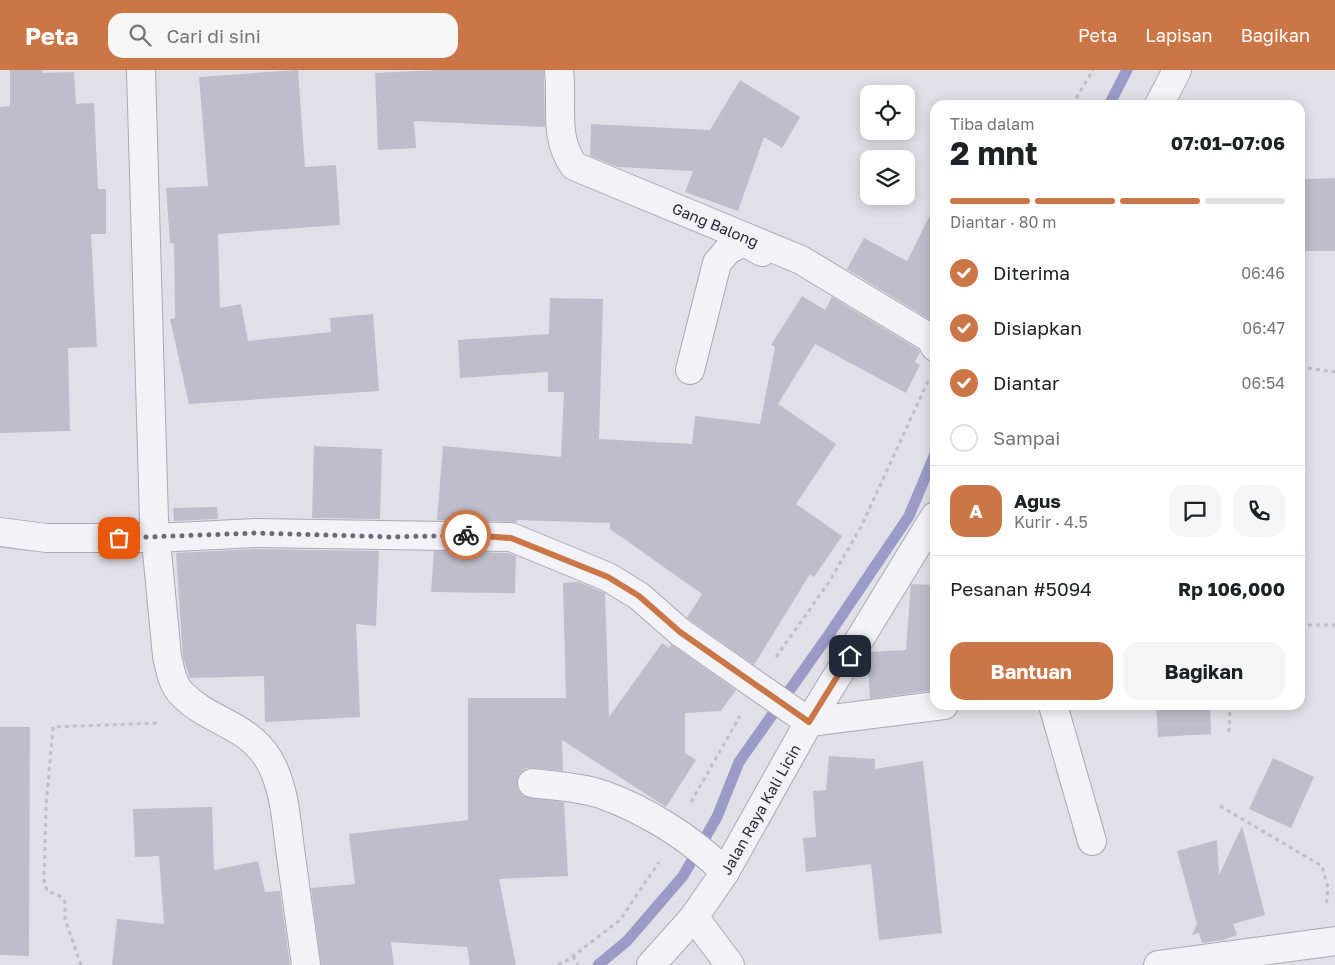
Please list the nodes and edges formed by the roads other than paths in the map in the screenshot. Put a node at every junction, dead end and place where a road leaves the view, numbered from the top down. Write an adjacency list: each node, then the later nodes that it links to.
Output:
1 (141, 70): 10 (street)
2 (559, 70): 5 (street, Gang Balong)
3 (1177, 70): 4 (street)
4 (1162, 100)
5 (930, 338)
6 (930, 366): 7 (street, Gang Balong)
7 (690, 370)
8 (930, 523): 13 (street, Jalan Raya Kali Licin)
9 (0, 532): 10 (street)
10 (156, 538): 13 (street); 19 (street)
11 (930, 706): 13 (street)
12 (1054, 710): 15 (street)
13 (801, 716): 16 (street, Jalan Raya Kali Licin)
14 (532, 783): 16 (street)
15 (1092, 841)
16 (700, 851): 17 (street, Jalan Raya Kali Licin)
17 (694, 917): 20 (street, Jalan Raya Kali Licin); 21 (street)
18 (1329, 942): 22 (street)
19 (306, 965)
20 (651, 965)
21 (730, 965)
22 (1158, 965)

